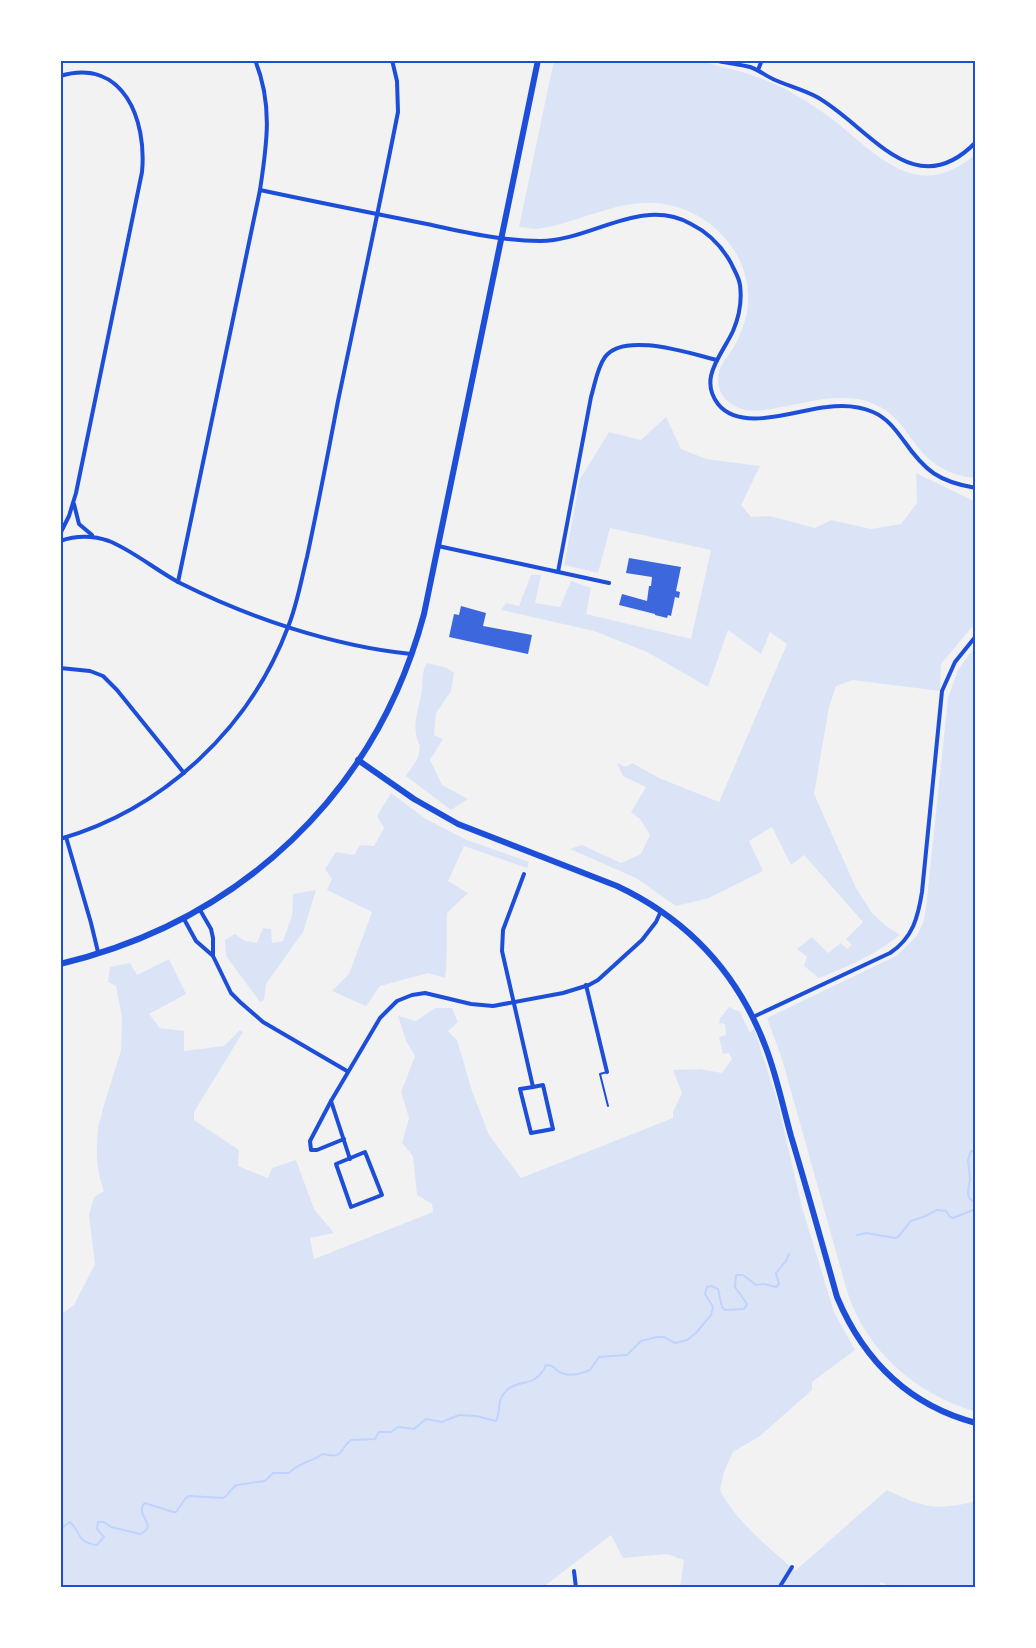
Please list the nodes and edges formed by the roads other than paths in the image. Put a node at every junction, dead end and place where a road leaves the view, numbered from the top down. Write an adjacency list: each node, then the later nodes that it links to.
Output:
1 (255, 60): 9 (street)
2 (392, 60): 10 (street)
3 (538, 60): 11 (main road)
4 (714, 60): 6 (street)
5 (762, 60): 6 (street)
6 (758, 70): 8 (street)
7 (60, 76): 14 (street)
8 (976, 142)
9 (260, 190): 10 (street); 20 (street)
10 (377, 214): 11 (street); 22 (street)
11 (501, 237): 12 (street); 18 (main road)
12 (717, 360): 13 (street); 19 (street)
13 (976, 488)
14 (74, 500): 15 (street); 16 (street)
15 (60, 534)
16 (94, 537): 17 (street); 20 (street)
17 (60, 541)
18 (438, 546): 19 (street); 24 (main road)
19 (558, 572): 21 (street)
20 (178, 582): 22 (street)
21 (609, 583)
22 (288, 627): 24 (street); 27 (street)
23 (976, 636): 39 (street)
24 (411, 654): 26 (main road)
25 (60, 668): 27 (street)
26 (358, 759): 31 (main road); 32 (main road)
27 (184, 773): 28 (street)
28 (66, 837): 29 (street); 34 (street)
29 (60, 839)
30 (524, 874): 38 (street)
31 (200, 910): 33 (main road); 35 (street)
32 (661, 911): 37 (street); 39 (main road)
33 (184, 918): 34 (main road); 35 (street)
34 (98, 954): 36 (main road)
35 (213, 956): 40 (street)
36 (60, 964)
37 (586, 985): 38 (street); 41 (street)
38 (514, 1002): 40 (street); 42 (street)
39 (753, 1017): 47 (main road)
40 (347, 1071): 43 (street)
41 (607, 1072): 44 (lane)
42 (533, 1087): 42 (street)
43 (331, 1101): 45 (street); 45 (street)
44 (608, 1106)
45 (344, 1139): 46 (street)
46 (350, 1159): 46 (street)
47 (976, 1423)
48 (792, 1567): 51 (street)
49 (574, 1571): 50 (street)
50 (576, 1588)
51 (779, 1588)

